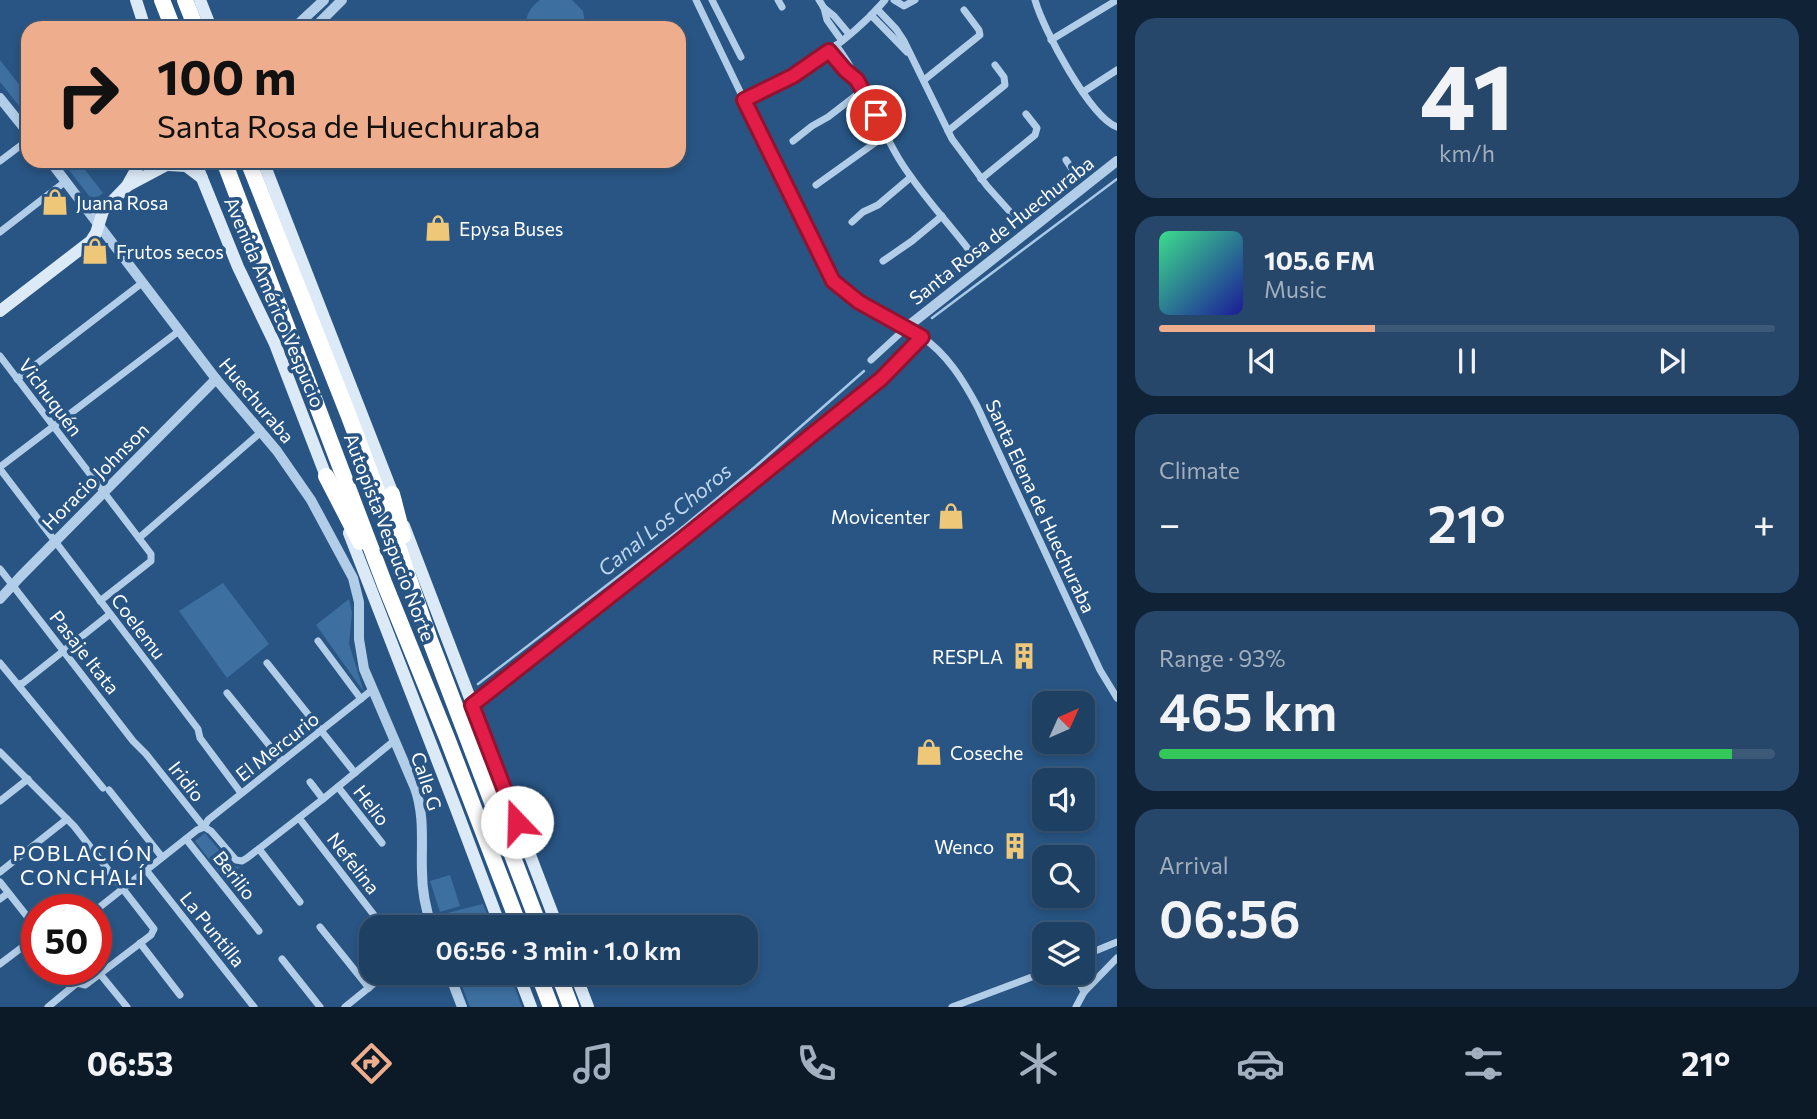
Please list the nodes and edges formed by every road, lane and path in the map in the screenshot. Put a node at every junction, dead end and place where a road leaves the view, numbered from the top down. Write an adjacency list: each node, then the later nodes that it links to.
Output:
1 (136, 0): 19 (main road)
2 (162, 0): 20 (highway)
3 (185, 0): 21 (highway)
4 (200, 0): 22 (main road)
5 (324, 0): 23 (street)
6 (342, 0): 24 (street)
7 (696, 0): 38 (street)
8 (712, 0): 29 (street)
9 (819, 0): 15 (street)
10 (885, 0): 16 (street)
11 (894, 0): 12 (street)
12 (915, 0)
13 (1035, 0): 26 (street)
14 (1117, 0): 26 (street)
15 (824, 8): 25 (street); 27 (street)
16 (877, 9): 18 (street); 30 (street)
17 (964, 10): 34 (street)
18 (871, 15): 25 (street); 30 (street)
19 (143, 21)
20 (170, 21)
21 (193, 21)
22 (208, 21)
23 (302, 21)
24 (321, 21)
25 (849, 34): 27 (street)
26 (1051, 40): 36 (street)
27 (839, 43): 28 (street); 33 (street)
28 (829, 51): 33 (street); 38 (street)
29 (741, 57)
30 (912, 58): 34 (street)
31 (995, 65): 42 (street)
32 (1117, 70): 36 (street)
33 (857, 80): 35 (street)
34 (924, 80): 42 (street)
35 (863, 90): 43 (street); 44 (street)
36 (1083, 92): 41 (street)
37 (0, 97): 40 (street)
38 (744, 100): 71 (street)
39 (1026, 114): 59 (street)
40 (21, 124)
41 (1117, 127)
42 (948, 131): 59 (street)
43 (886, 135): 57 (street); 61 (street)
44 (793, 141)
45 (21, 144): 47 (street)
46 (1066, 160): 59 (street)
47 (0, 161)
48 (1117, 161): 71 (street, Santa Rosa de Huechuraba)
49 (56, 168): 60 (street, Huechuraba)
50 (137, 168): 62 (main road)
51 (162, 168): 62 (main road)
52 (189, 168): 58 (main road)
53 (198, 168): 58 (main road, Avenida Américo Vespucio)
54 (227, 168): 87 (highway, Autopista Vespucio Norte)
55 (251, 168): 92 (highway, Autopista Vespucio Norte)
56 (266, 168): 83 (main road, Avenida Américo Vespucio)
57 (911, 177): 63 (street); 64 (street)
58 (202, 178): 81 (main road, Avenida Américo Vespucio)
59 (981, 179)
60 (66, 181): 65 (street, Huechuraba); 66 (street)
61 (817, 185)
62 (127, 187): 65 (main road)
63 (942, 216): 67 (street); 69 (street)
64 (852, 222)
65 (99, 223): 68 (street, Huechuraba); 70 (main road)
66 (0, 232)
67 (883, 261)
68 (142, 283): 72 (street, Huechuraba); 76 (street)
69 (922, 296)
70 (0, 311)
71 (907, 327): 73 (street, Santa Rosa de Huechuraba); 75 (street, Santa Rosa de Huechuraba)
72 (179, 331): 77 (street, Huechuraba); 78 (street)
73 (922, 337): 100 (street, Santa Elena de Huechuraba); 102 (street, Santa Rosa de Huechuraba)
74 (0, 356): 76 (street, Vichuquén)
75 (871, 360)
76 (18, 379): 78 (street, Vichuquén)
77 (216, 379): 79 (street, Huechuraba); 82 (street, Horacio Johnson)
78 (53, 426): 80 (street); 82 (street, Vichuquén)
79 (261, 432): 84 (street); 98 (street, Huechuraba)
80 (0, 468): 85 (street, Coelemu)
81 (326, 476): 87 (highway); 133 (main road, Avenida Américo Vespucio)
82 (104, 492): 84 (street, Vichuquén); 85 (street, Horacio Johnson)
83 (392, 494): 92 (highway); 102 (main road, Avenida Américo Vespucio)
84 (139, 538): 90 (street, Vichuquén)
85 (55, 541): 88 (street, Horacio Johnson); 90 (street, Coelemu)
86 (0, 569): 88 (street, Pasaje Itata)
87 (385, 584): 134 (highway, Autopista Vespucio Norte)
88 (12, 585): 89 (street, Horacio Johnson); 94 (street, Pasaje Itata)
89 (0, 599)
90 (100, 601): 91 (street, Coelemu)
91 (110, 614): 94 (street); 112 (street, Coelemu)
92 (430, 640): 135 (highway, Autopista Vespucio Norte)
93 (318, 641): 101 (street)
94 (63, 650): 97 (street); 106 (street, Pasaje Itata)
95 (0, 663): 97 (street)
96 (267, 663): 103 (street)
97 (19, 684): 121 (street)
98 (372, 691): 101 (street, El Mercurio); 104 (street, Calle G)
99 (227, 693): 107 (street)
100 (1117, 698)
101 (361, 699): 103 (street, El Mercurio)
102 (472, 705): 136 (main road, Avenida Américo Vespucio)
103 (320, 732): 107 (street, El Mercurio); 108 (street)
104 (395, 740): 108 (street); 132 (street, Calle G)
105 (0, 752): 109 (street)
106 (146, 754): 117 (street, Iridio)
107 (282, 761): 112 (street, El Mercurio)
108 (355, 773): 111 (street)
109 (28, 779): 114 (street); 116 (street)
110 (310, 782): 113 (street)
111 (338, 787): 113 (street); 119 (street, Helio)
112 (242, 793): 117 (street, El Mercurio)
113 (323, 799): 115 (street)
114 (0, 801)
115 (299, 818): 120 (street); 131 (street, Nefelina)
116 (67, 819): 123 (street); 125 (street)
117 (204, 827): 118 (street, El Mercurio); 120 (street)
118 (186, 839): 121 (street, El Mercurio); 138 (street, Berilio)
119 (382, 843)
120 (259, 849): 129 (street)
121 (162, 858): 122 (street, El Mercurio)
122 (146, 870): 125 (street, El Mercurio); 164 (street, La Puntilla)
123 (0, 872)
124 (0, 882): 126 (street)
125 (123, 889): 127 (street, El Mercurio); 140 (street)
126 (8, 893): 128 (street); 130 (street)
127 (112, 898)
128 (0, 899)
129 (300, 902)
130 (21, 909)
131 (374, 915)
132 (428, 915)
133 (496, 915)
134 (515, 915)
135 (535, 915)
136 (553, 915)
137 (320, 927): 157 (street)
138 (259, 931)
139 (1117, 942): 142 (street)
140 (141, 943): 146 (street); 159 (street)
141 (21, 948): 145 (street)
142 (1095, 952)
143 (1117, 958): 158 (street)
144 (282, 959): 165 (street)
145 (0, 964)
146 (112, 965)
147 (1032, 977): 172 (street)
148 (75, 985): 160 (street)
149 (109, 985): 163 (street)
150 (373, 985): 157 (street)
151 (454, 985): 167 (street)
152 (523, 985): 168 (main road)
153 (543, 985): 169 (highway)
154 (563, 985): 170 (highway)
155 (580, 985): 171 (main road)
156 (1080, 985): 158 (street)
157 (369, 988): 166 (street)
158 (1084, 992): 173 (street)
159 (180, 995)
160 (57, 1000): 161 (street); 162 (street)
161 (48, 1007)
162 (63, 1007)
163 (127, 1007)
164 (254, 1007)
165 (320, 1007)
166 (345, 1007)
167 (463, 1007)
168 (531, 1007)
169 (551, 1007)
170 (571, 1007)
171 (588, 1007)
172 (952, 1007)
173 (1076, 1007)

